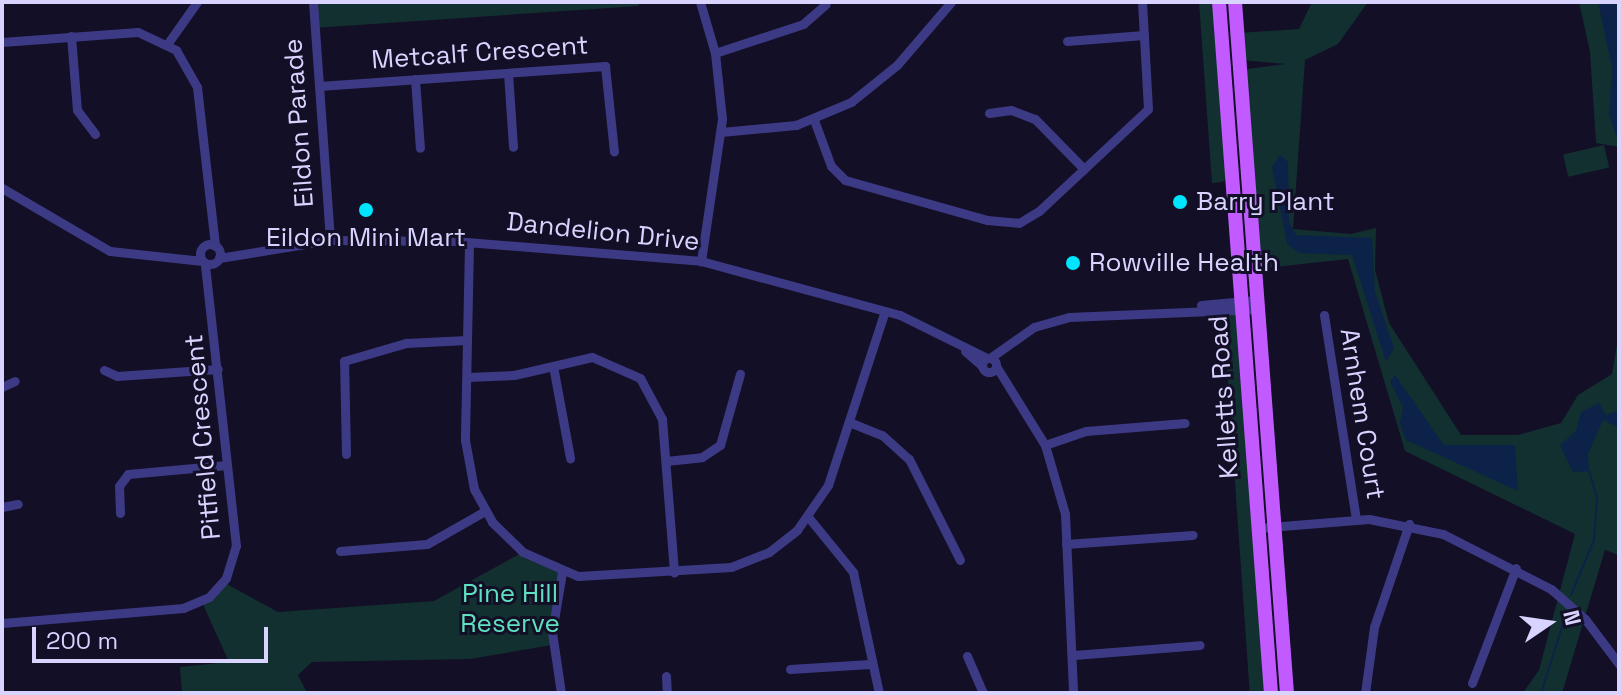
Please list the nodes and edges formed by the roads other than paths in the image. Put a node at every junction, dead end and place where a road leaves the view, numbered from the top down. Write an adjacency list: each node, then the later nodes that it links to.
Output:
1 (197, 2): 13 (street)
2 (313, 2): 17 (street, Eildon Parade)
3 (700, 2): 14 (street)
4 (1142, 2): 9 (street)
5 (1219, 2): 35 (main road, Kelletts Road)
6 (1235, 2): 34 (main road, Kelletts Road)
7 (826, 4): 14 (street)
8 (944, 4): 19 (street)
9 (1144, 35): 11 (street); 25 (street)
10 (71, 36): 12 (street); 13 (street); 21 (street)
11 (1067, 41)
12 (2, 42)
13 (168, 43): 27 (street)
14 (715, 53): 20 (street)
15 (508, 73): 16 (street, Metcalf Crescent); 22 (street); 24 (street, Metcalf Crescent)
16 (415, 79): 17 (street, Metcalf Crescent); 23 (street)
17 (319, 86): 28 (street, Eildon Parade)
18 (989, 113): 25 (street)
19 (814, 120): 20 (street); 25 (street)
20 (721, 132): 32 (street)
21 (95, 134)
22 (513, 147)
23 (420, 148)
24 (614, 152)
25 (1084, 169)
26 (2, 188): 31 (street)
27 (207, 212): 30 (street, Pitfield Crescent); 31 (street, Pitfield Crescent)
28 (330, 240): 29 (street, Dandelion Drive); 30 (street, Dandelion Drive)
29 (469, 245): 32 (street, Dandelion Drive); 38 (street)
30 (217, 254): 31 (street); 31 (street); 33 (street, Pitfield Crescent)
31 (203, 255): 33 (street, Pitfield Crescent)
32 (701, 261): 36 (street, Dandelion Drive)
33 (213, 295): 43 (street, Pitfield Crescent)
34 (1258, 304): 35 (street); 63 (main road, Kelletts Road)
35 (1241, 305): 41 (street); 64 (main road, Kelletts Road)
36 (884, 314): 41 (street, Dandelion Drive); 49 (street)
37 (1324, 315): 61 (street, Arnhem Court)
38 (467, 340): 40 (street); 46 (street)
39 (328, 357): 40 (street)
40 (341, 364): 52 (street)
41 (990, 364): 51 (street, Dandelion Drive)
42 (553, 366): 46 (street); 53 (street); 54 (street)
43 (218, 369): 44 (street); 55 (street, Pitfield Crescent)
44 (104, 370)
45 (740, 374): 54 (street)
46 (467, 377): 58 (street)
47 (15, 381): 48 (street)
48 (2, 387)
49 (849, 422): 60 (street); 68 (street)
50 (1185, 423): 51 (street)
51 (1045, 445): 66 (street, Dandelion Drive)
52 (346, 454)
53 (570, 458)
54 (666, 461): 71 (street)
55 (227, 465): 59 (street); 72 (street, Pitfield Crescent)
56 (18, 504): 57 (street)
57 (2, 507)
58 (485, 511): 67 (street); 70 (street)
59 (120, 513)
60 (809, 518): 71 (street); 76 (street)
61 (1356, 520): 62 (street); 63 (street)
62 (1409, 524): 69 (street); 88 (street)
63 (1275, 526): 64 (street); 87 (main road, Kelletts Road)
64 (1258, 528): 86 (main road, Kelletts Road)
65 (1193, 535): 66 (street)
66 (1066, 544): 74 (street, Dandelion Drive)
67 (340, 551)
68 (960, 560)
69 (1516, 568): 77 (street); 80 (street)
70 (562, 572): 71 (street); 81 (street)
71 (674, 573)
72 (2, 623)
73 (1200, 645): 74 (street)
74 (1074, 655): 85 (street, Dandelion Drive)
75 (967, 656): 84 (street)
76 (870, 664): 78 (street); 83 (street)
77 (1619, 664)
78 (790, 669)
79 (666, 676): 82 (street)
80 (1472, 683)
81 (560, 693)
82 (667, 693)
83 (879, 693)
84 (983, 693)
85 (1073, 693)
86 (1271, 693)
87 (1287, 693)
88 (1365, 693)

